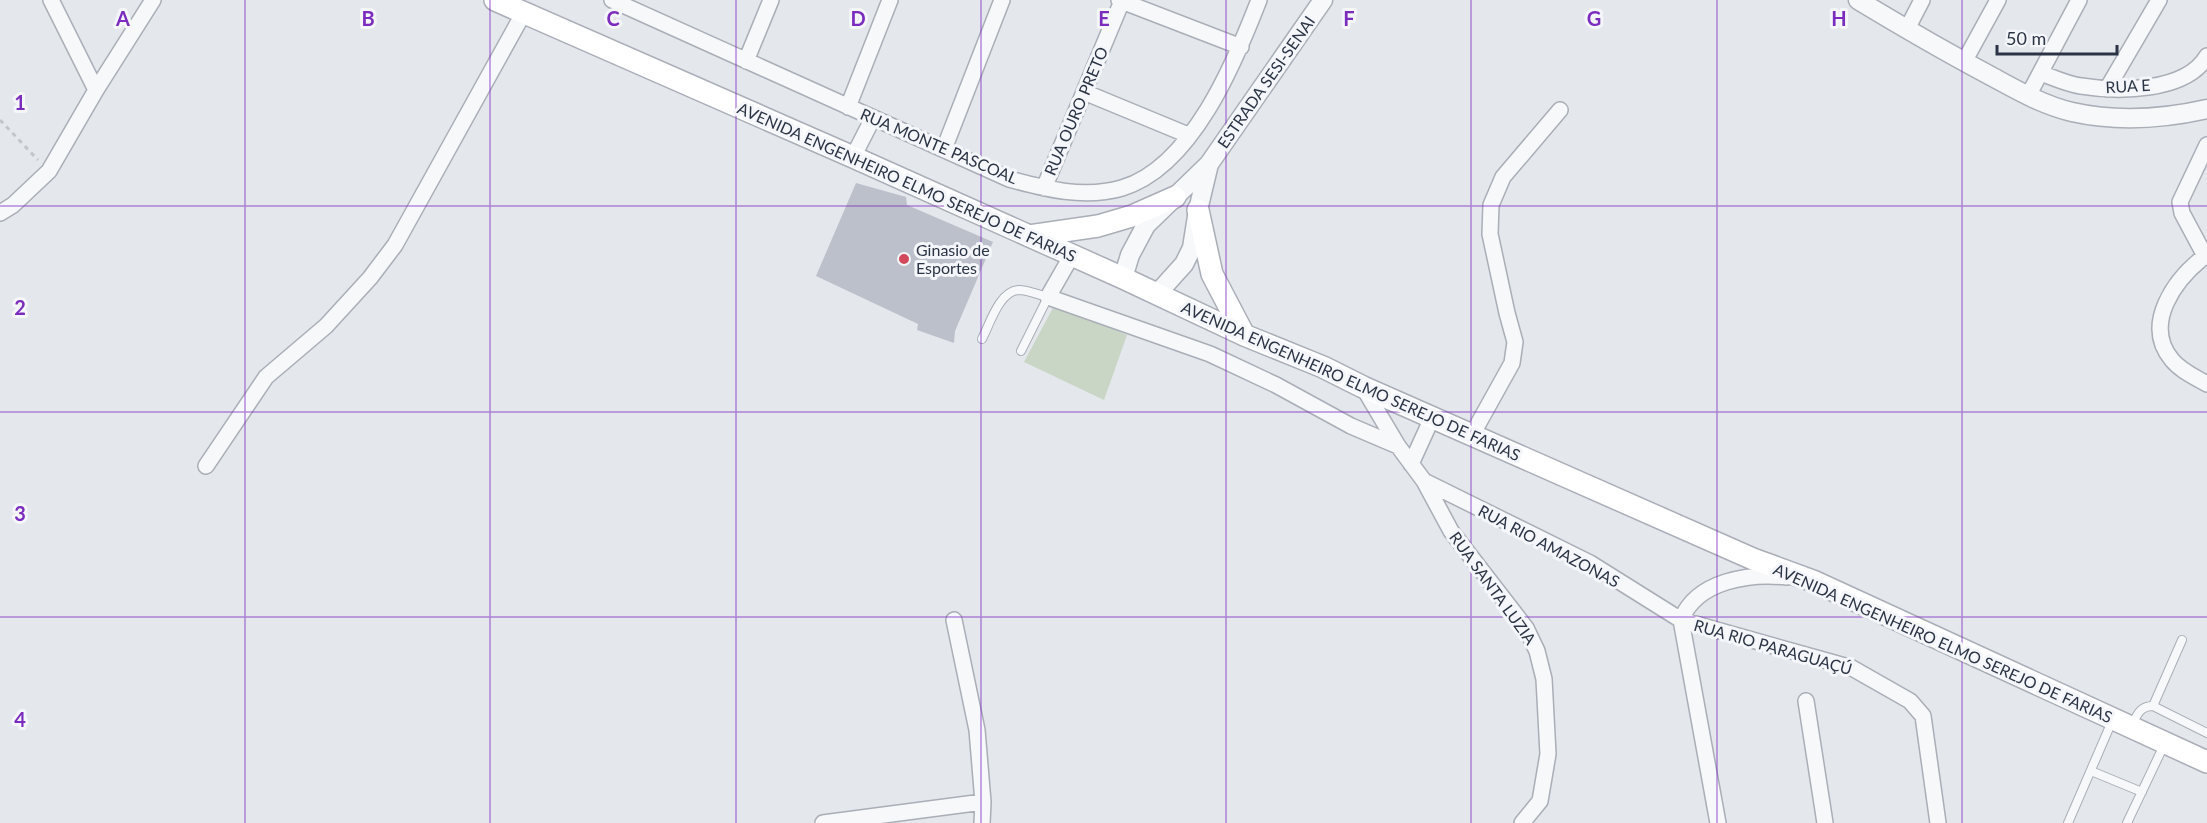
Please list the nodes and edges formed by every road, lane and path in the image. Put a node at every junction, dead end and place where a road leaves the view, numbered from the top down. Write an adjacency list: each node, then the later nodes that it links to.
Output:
1 (51, 0): 24 (street)
2 (153, 0): 24 (street)
3 (495, 0): 16 (main road, AVENIDA ENGENHEIRO ELMO SEREJO DE FARIAS)
4 (612, 0): 20 (street, RUA MONTE PASCOAL)
5 (771, 0): 20 (street)
6 (890, 0): 27 (street)
7 (1002, 0): 34 (street)
8 (1259, 0): 18 (street, RUA MONTE PASCOAL)
9 (1323, 0): 36 (street, ESTRADA SESI-SENAI)
10 (1858, 0): 17 (street)
11 (1923, 0): 17 (street)
12 (1998, 0): 21 (street)
13 (2079, 0): 22 (street)
14 (2159, 0): 23 (street)
15 (1121, 1): 18 (street); 25 (street, RUA OURO PRETO)
16 (523, 14): 35 (main road, AVENIDA ENGENHEIRO ELMO SEREJO DE FARIAS); 57 (street)
17 (1907, 30): 21 (street)
18 (1241, 47): 32 (street, RUA MONTE PASCOAL)
19 (2207, 56): 23 (street, RUA E)
20 (746, 61): 27 (street, RUA MONTE PASCOAL)
21 (1964, 62): 26 (street)
22 (2041, 73): 23 (street, RUA E); 26 (street)
23 (2107, 89)
24 (96, 90): 37 (street)
25 (1084, 92): 32 (street); 38 (street, RUA OURO PRETO)
26 (2028, 96): 28 (street)
27 (848, 107): 30 (street, RUA MONTE PASCOAL)
28 (2207, 109)
29 (1560, 110): 54 (street)
30 (873, 118): 34 (street, RUA MONTE PASCOAL); 35 (street)
31 (0, 120): 37 (path)
32 (1188, 135): 38 (street, RUA MONTE PASCOAL)
33 (2207, 145): 44 (street)
34 (944, 149): 38 (street, RUA MONTE PASCOAL)
35 (853, 157): 42 (main road, AVENIDA ENGENHEIRO ELMO SEREJO DE FARIAS)
36 (1209, 164): 39 (street, ESTRADA SESI-SENAI); 40 (street, ESTRADA SESI-SENAI)
37 (49, 171): 41 (street)
38 (1044, 189)
39 (1175, 197): 42 (main road); 45 (street, ESTRADA SESI-SENAI)
40 (1198, 210): 46 (street, ESTRADA SESI-SENAI); 48 (main road)
41 (0, 213)
42 (1029, 236): 43 (main road, AVENIDA ENGENHEIRO ELMO SEREJO DE FARIAS)
43 (1072, 255): 45 (main road, AVENIDA ENGENHEIRO ELMO SEREJO DE FARIAS); 47 (street)
44 (2206, 256): 51 (street)
45 (1124, 278): 46 (main road, AVENIDA ENGENHEIRO ELMO SEREJO DE FARIAS)
46 (1157, 294): 48 (main road, AVENIDA ENGENHEIRO ELMO SEREJO DE FARIAS)
47 (1048, 297): 49 (lane); 50 (lane); 55 (street)
48 (1244, 335): 52 (main road, AVENIDA ENGENHEIRO ELMO SEREJO DE FARIAS)
49 (982, 339)
50 (1021, 351)
51 (2207, 384)
52 (1363, 387): 53 (main road, AVENIDA ENGENHEIRO ELMO SEREJO DE FARIAS); 55 (street)
53 (1432, 418): 54 (main road, AVENIDA ENGENHEIRO ELMO SEREJO DE FARIAS); 56 (street)
54 (1472, 435): 59 (main road, AVENIDA ENGENHEIRO ELMO SEREJO DE FARIAS)
55 (1398, 446): 56 (street)
56 (1411, 464): 58 (street, RUA SANTA LUZIA)
57 (206, 466)
58 (1424, 481): 61 (street, RUA RIO AMAZONAS); 74 (street, RUA SANTA LUZIA)
59 (1806, 578): 61 (street); 65 (main road, AVENIDA ENGENHEIRO ELMO SEREJO DE FARIAS)
60 (954, 620): 71 (street)
61 (1681, 620): 75 (street); 77 (street, RUA RIO PARAGUAÇÚ)
62 (2182, 640): 64 (lane)
63 (1806, 701): 76 (street)
64 (2152, 706): 65 (lane); 66 (lane)
65 (2122, 722): 67 (main road, AVENIDA ENGENHEIRO ELMO SEREJO DE FARIAS); 69 (lane)
66 (2207, 733)
67 (2165, 742): 68 (main road, AVENIDA ENGENHEIRO ELMO SEREJO DE FARIAS); 70 (lane)
68 (2207, 762)
69 (2091, 771): 70 (lane); 78 (lane)
70 (2142, 792): 79 (lane)
71 (983, 802): 72 (street); 73 (street)
72 (823, 823)
73 (982, 823)
74 (1522, 823)
75 (1718, 823)
76 (1825, 823)
77 (1938, 823)
78 (2068, 823)
79 (2127, 823)

